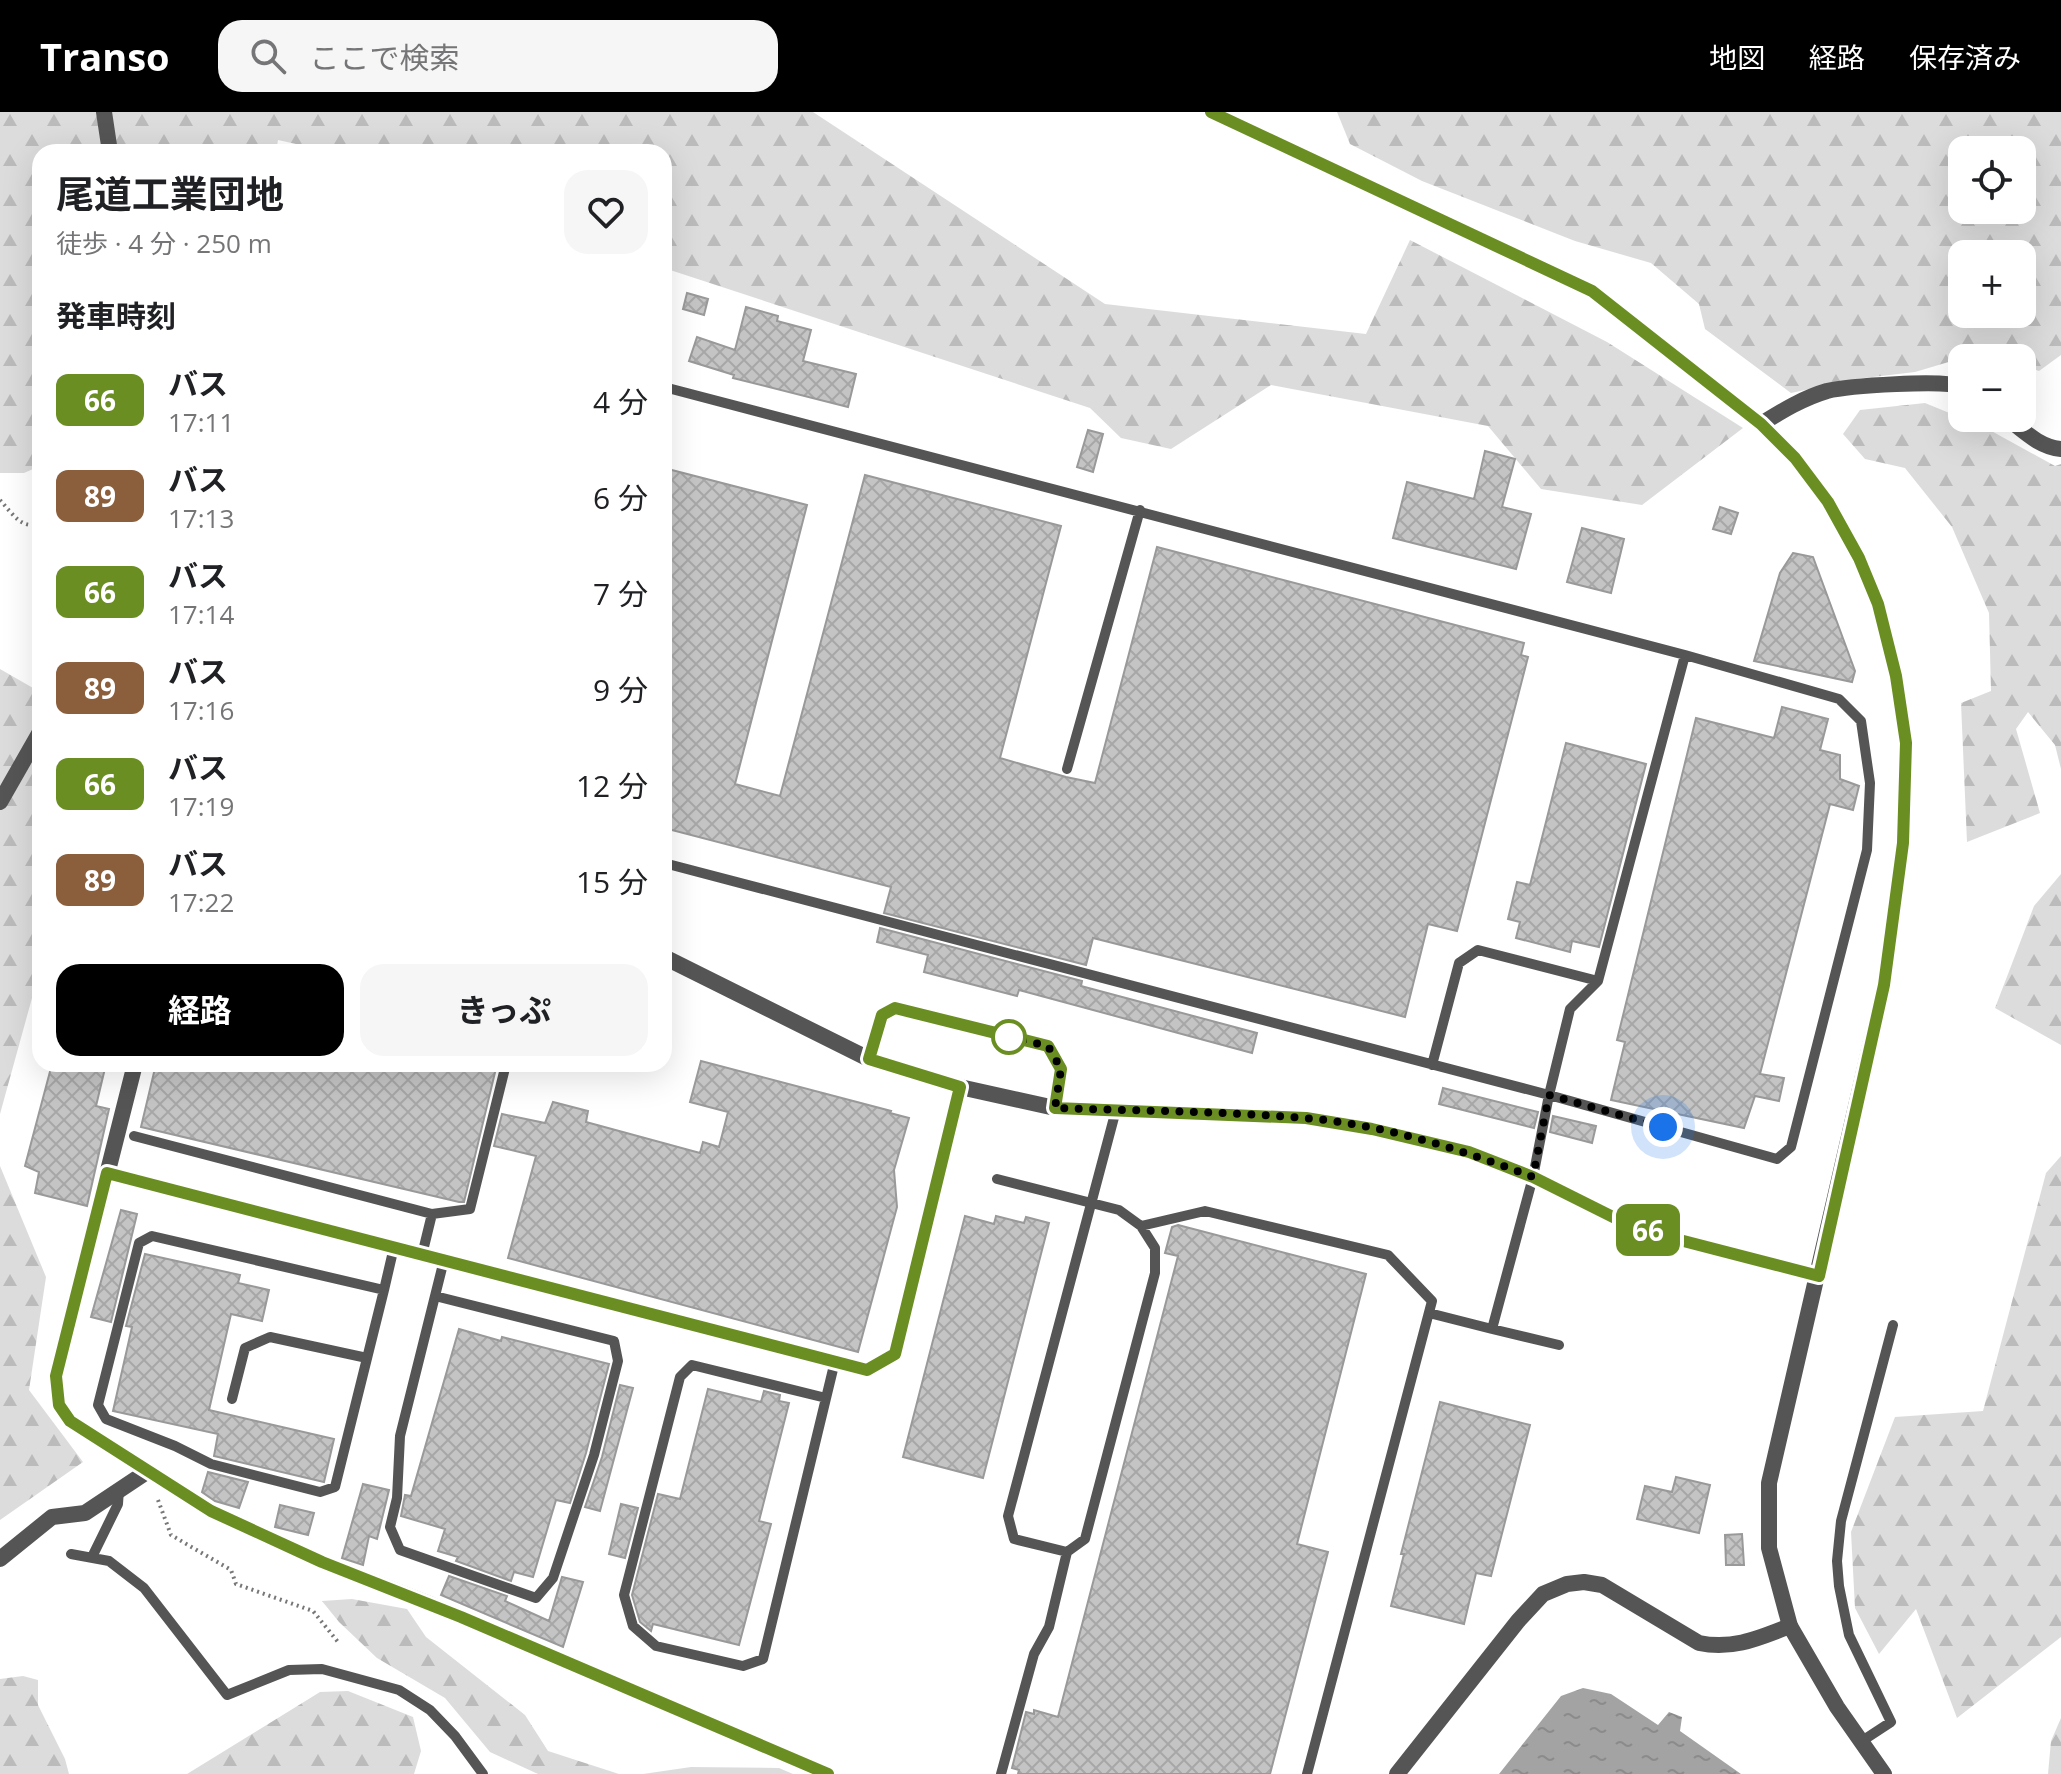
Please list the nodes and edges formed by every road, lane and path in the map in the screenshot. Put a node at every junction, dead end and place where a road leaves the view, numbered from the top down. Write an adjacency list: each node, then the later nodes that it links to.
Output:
1 (104, 112): 3 (street)
2 (1211, 112): 6 (street)
3 (109, 144)
4 (1948, 384): 6 (street)
5 (672, 389): 10 (lane)
6 (1761, 424): 37 (street)
7 (2025, 432): 8 (street)
8 (2061, 449)
9 (0, 500): 11 (path)
10 (1140, 510): 12 (lane); 14 (lane)
11 (32, 527)
12 (1685, 655): 18 (lane); 24 (lane)
13 (32, 746): 15 (street)
14 (1067, 769)
15 (0, 802)
16 (672, 865): 20 (lane)
17 (672, 961): 19 (street)
18 (1598, 981): 20 (lane); 24 (lane)
19 (869, 1059): 23 (street); 25 (lane)
20 (1432, 1065): 24 (lane)
21 (133, 1072): 28 (street)
22 (504, 1072): 32 (lane)
23 (960, 1087): 25 (street); 45 (street)
24 (1549, 1095): 29 (lane)
25 (1055, 1108): 26 (street)
26 (1116, 1110): 29 (street); 31 (lane)
27 (134, 1136): 32 (lane)
28 (107, 1173): 34 (street); 48 (street)
29 (1533, 1177): 37 (street); 42 (lane)
30 (997, 1179): 31 (lane)
31 (1091, 1204): 33 (lane); 50 (lane)
32 (432, 1214): 35 (lane)
33 (1141, 1226): 40 (lane); 50 (lane)
34 (394, 1247): 35 (street); 38 (lane)
35 (422, 1255): 36 (street)
36 (444, 1260): 39 (lane); 45 (street)
37 (1819, 1276): 54 (street)
38 (384, 1290): 44 (lane); 44 (lane)
39 (435, 1296): 39 (lane)
40 (1429, 1313): 42 (lane); 60 (lane)
41 (1893, 1325): 56 (lane)
42 (1492, 1329): 43 (lane)
43 (1559, 1345)
44 (367, 1358): 47 (lane)
45 (835, 1361): 46 (lane)
46 (826, 1398): 46 (lane)
47 (232, 1399)
48 (148, 1471): 49 (street); 55 (path); 58 (street)
49 (119, 1488): 52 (lane); 53 (street)
50 (1067, 1552): 59 (lane)
51 (71, 1554): 52 (lane)
52 (92, 1557): 57 (lane)
53 (0, 1559)
54 (1790, 1626): 56 (street); 61 (street)
55 (338, 1642)
56 (1862, 1741): 62 (street)
57 (483, 1774)
58 (828, 1774)
59 (1001, 1774)
60 (1307, 1774)
61 (1397, 1774)
62 (1884, 1774)

